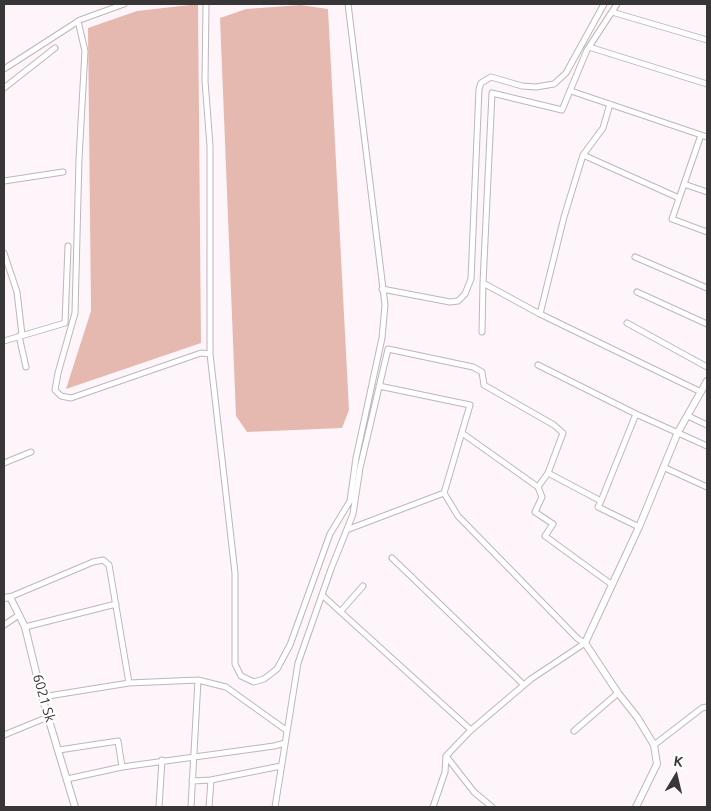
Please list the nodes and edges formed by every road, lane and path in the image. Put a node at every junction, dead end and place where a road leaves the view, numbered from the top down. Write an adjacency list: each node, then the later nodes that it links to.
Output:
1 (124, 4): 7 (street)
2 (206, 4): 38 (street)
3 (348, 4): 30 (street)
4 (604, 4): 30 (street)
5 (617, 4): 6 (street)
6 (612, 12): 8 (street); 9 (street)
7 (78, 21): 11 (street); 38 (street)
8 (707, 40)
9 (589, 47): 12 (street); 14 (street)
10 (55, 48): 13 (street)
11 (4, 69)
12 (707, 84)
13 (4, 88)
14 (571, 91): 15 (street); 28 (street)
15 (610, 104): 16 (street); 18 (street)
16 (701, 135): 17 (street); 21 (street)
17 (707, 137)
18 (584, 155): 23 (street); 32 (street)
19 (62, 172): 20 (street)
20 (4, 181)
21 (684, 184): 22 (street); 23 (street)
22 (707, 192)
23 (679, 198): 24 (street)
24 (707, 232)
25 (68, 246): 36 (street)
26 (4, 253): 36 (street)
27 (635, 257): 29 (street)
28 (483, 283): 32 (street); 35 (street)
29 (707, 288)
30 (382, 289): 38 (street)
31 (637, 292): 34 (street)
32 (540, 314): 44 (street)
33 (627, 322): 41 (street)
34 (707, 324)
35 (482, 332)
36 (20, 335): 37 (street); 40 (street)
37 (4, 340)
38 (210, 354)
39 (538, 364): 45 (street)
40 (26, 367)
41 (707, 367)
42 (707, 381): 44 (street)
43 (378, 386): 49 (street); 54 (street); 60 (street)
44 (701, 392): 46 (street)
45 (636, 414): 48 (street); 58 (street)
46 (688, 416): 47 (street); 48 (street)
47 (707, 424)
48 (678, 432): 50 (street); 53 (street)
49 (462, 433): 55 (street); 57 (street)
50 (707, 446)
51 (31, 452): 52 (street)
52 (4, 463)
53 (663, 467): 56 (street); 59 (street)
54 (548, 473): 55 (street); 58 (street)
55 (538, 487): 62 (street)
56 (707, 487)
57 (444, 493): 60 (street); 71 (street)
58 (601, 501): 59 (street)
59 (639, 528): 62 (street)
60 (349, 529): 64 (street)
61 (392, 558): 74 (street)
62 (612, 584): 71 (street)
63 (363, 586): 67 (street)
64 (322, 595): 67 (street); 79 (street)
65 (7, 597): 66 (street); 68 (street, 6021 Sk)
66 (116, 604): 70 (street); 73 (street)
67 (341, 611): 80 (street)
68 (19, 615): 69 (street); 70 (street, 6021 Sk)
69 (4, 625)
70 (25, 627): 76 (street, 6021 Sk)
71 (585, 643): 74 (street); 75 (street)
72 (198, 680): 73 (street); 79 (street); 86 (street)
73 (128, 683): 76 (street)
74 (524, 686): 80 (street)
75 (618, 694): 81 (street); 84 (street)
76 (42, 697): 78 (street, 6021 Sk)
77 (707, 708): 84 (street)
78 (48, 717): 82 (street); 85 (street, 6021 Sk)
79 (286, 730): 83 (street)
80 (471, 730): 87 (street)
81 (574, 731)
82 (4, 735)
83 (284, 742): 86 (street); 89 (street)
84 (654, 745): 101 (street)
85 (59, 750): 90 (street); 91 (street, 6021 Sk)
86 (193, 756): 88 (street); 93 (street)
87 (446, 756): 99 (street); 100 (street)
88 (162, 760): 90 (street); 95 (street)
89 (281, 766): 92 (street); 98 (street)
90 (122, 767): 91 (street)
91 (68, 779): 94 (street, 6021 Sk)
92 (211, 780): 93 (street); 97 (street)
93 (192, 781): 96 (street)
94 (75, 807)
95 (159, 807)
96 (191, 807)
97 (210, 807)
98 (275, 807)
99 (433, 807)
100 (492, 807)
101 (636, 807)

